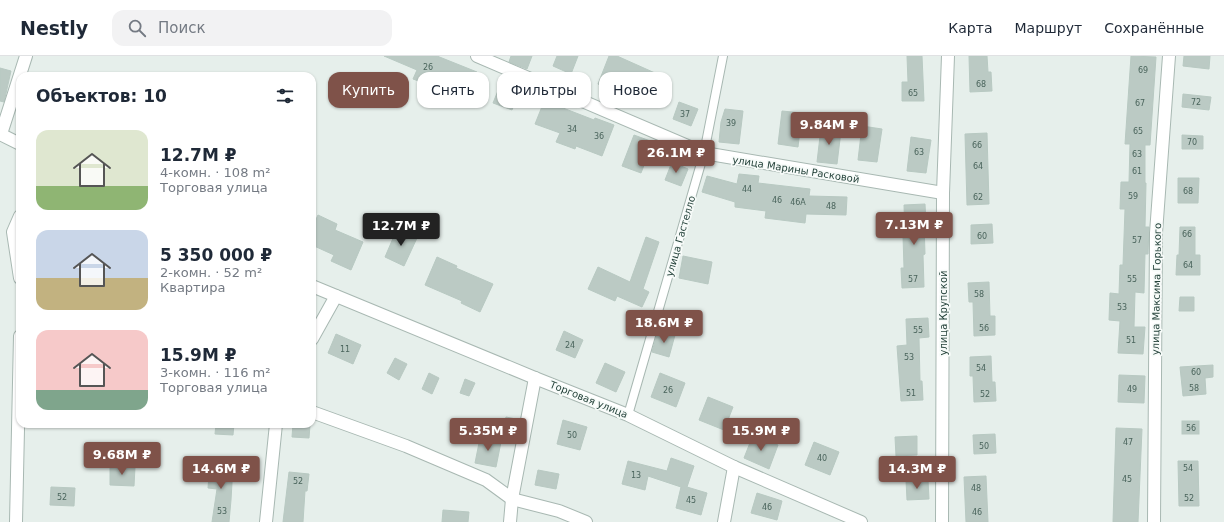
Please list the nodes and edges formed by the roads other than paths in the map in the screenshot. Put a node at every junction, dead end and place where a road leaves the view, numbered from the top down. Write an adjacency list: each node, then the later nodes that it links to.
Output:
1 (26, 56): 6 (street)
2 (477, 56): 10 (street, улица Марины Расковой)
3 (723, 56): 10 (lane, улица Гастелло)
4 (948, 56): 11 (street, улица Крупской)
5 (1169, 56): 31 (street, улица Максима Горького)
6 (21, 72)
7 (16, 87): 8 (street)
8 (1, 134): 9 (street)
9 (16, 142)
10 (704, 153): 11 (street, улица Марины Расковой); 19 (lane, улица Гастелло)
11 (943, 193): 30 (street, улица Крупской)
12 (16, 225): 13 (street)
13 (16, 252)
14 (316, 288): 15 (street, Торговая улица)
15 (336, 296): 16 (street); 17 (street, Торговая улица)
16 (316, 332)
17 (535, 378): 19 (street, Торговая улица); 23 (street)
18 (316, 413): 23 (street)
19 (628, 414): 22 (street, Торговая улица)
20 (18, 428): 24 (street)
21 (276, 428): 25 (street)
22 (734, 467): 28 (street); 29 (street, Торговая улица)
23 (512, 499): 26 (street); 27 (street)
24 (16, 522)
25 (266, 522)
26 (510, 522)
27 (586, 522)
28 (724, 522)
29 (861, 522)
30 (942, 522)
31 (1154, 522)

